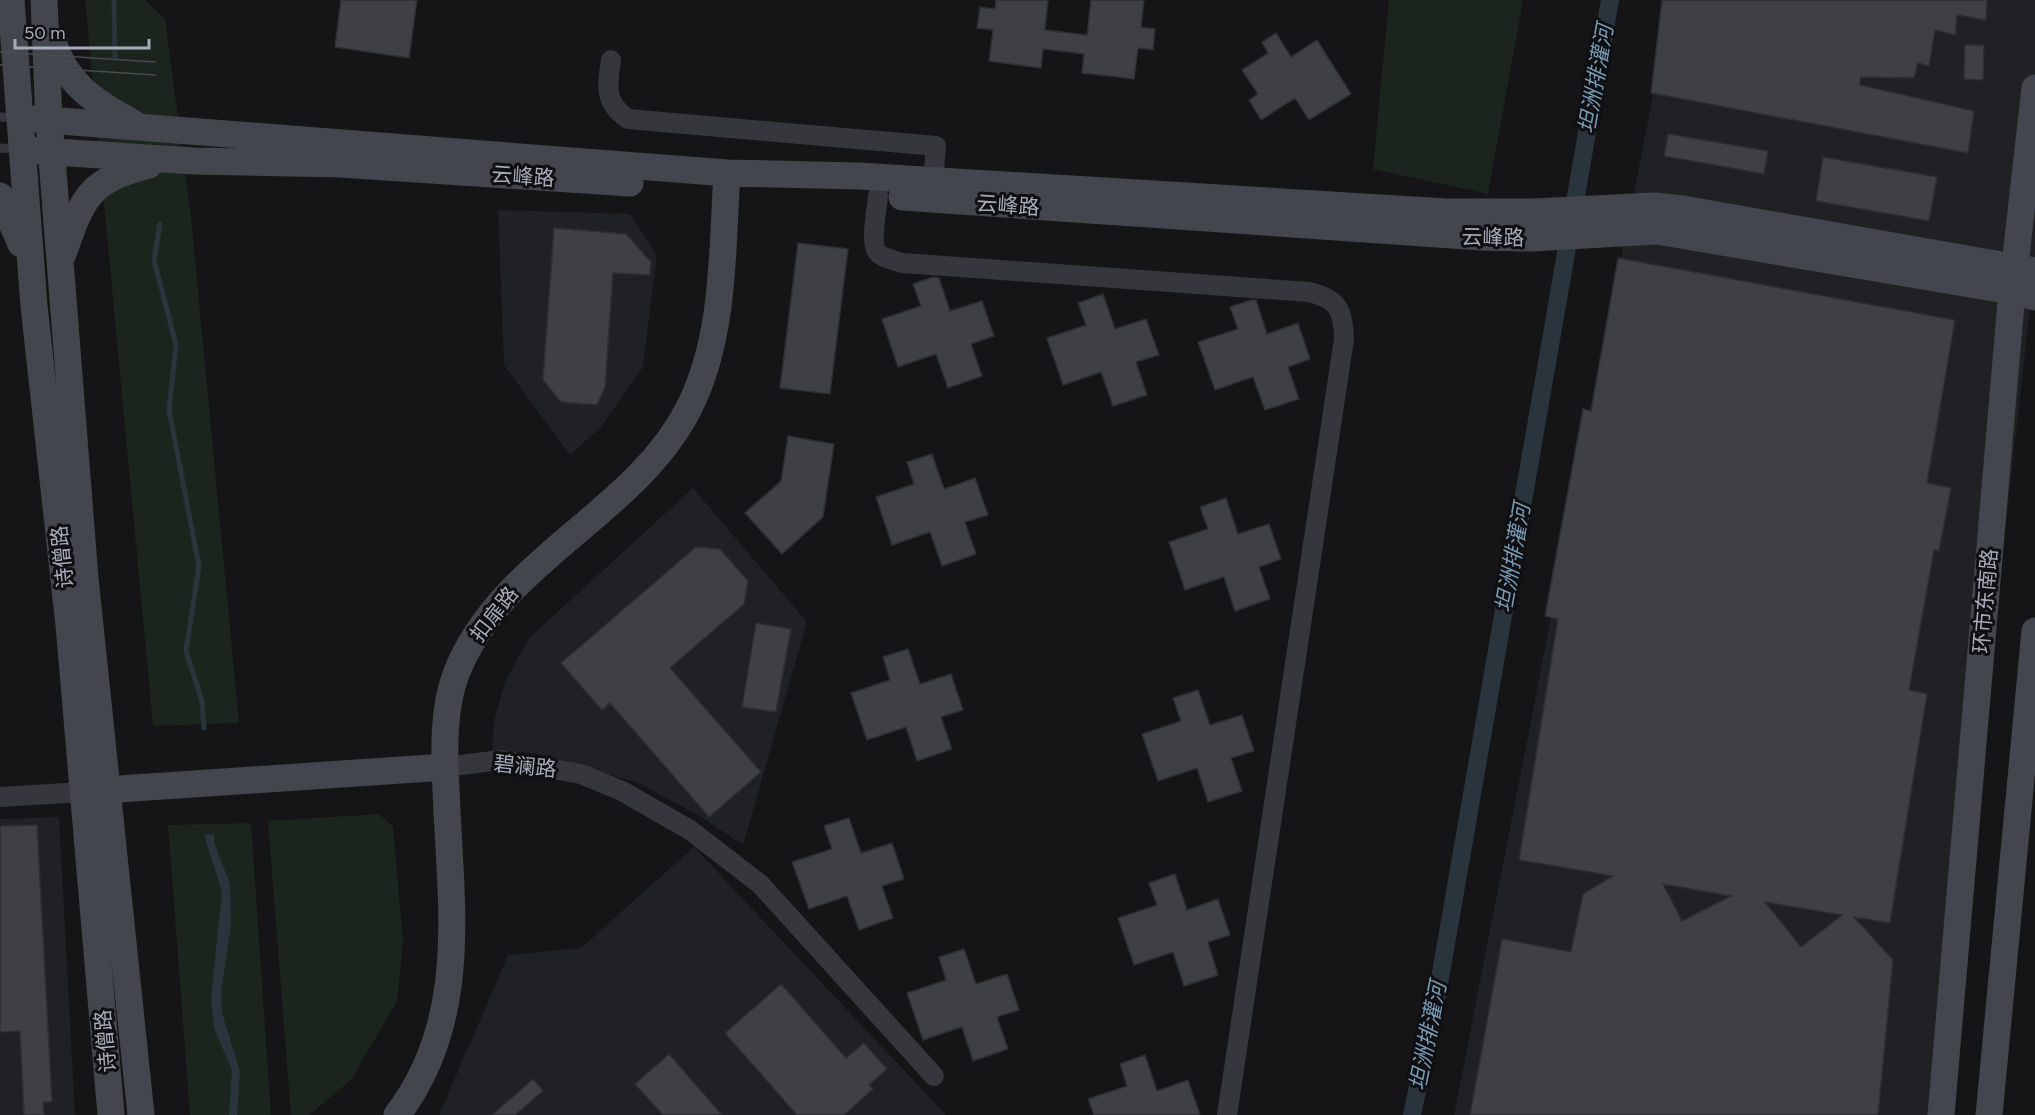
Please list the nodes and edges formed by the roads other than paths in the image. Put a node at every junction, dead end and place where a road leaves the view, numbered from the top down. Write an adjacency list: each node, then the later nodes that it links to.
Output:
1 (11, 3): 3 (street); 6 (street, 诗僧路)
2 (44, 9): 7 (street, 诗僧路); 8 (street)
3 (0, 34)
4 (610, 69): 13 (street)
5 (2035, 88): 19 (street, 环市东南路)
6 (11, 118): 7 (street, 云峰路); 9 (street, 诗僧路)
7 (49, 121): 8 (street, 云峰路); 10 (street, 诗僧路)
8 (139, 127): 12 (street, 云峰路)
9 (12, 149): 10 (street, 云峰路); 18 (street, 诗僧路)
10 (51, 152): 11 (street, 云峰路); 17 (street, 诗僧路)
11 (171, 160): 12 (street, 云峰路); 17 (street)
12 (727, 181): 13 (street, 云峰路); 15 (street, 云峰路); 21 (street, 扣扉路)
13 (933, 181): 16 (street, 云峰路)
14 (0, 196): 18 (street)
15 (878, 196): 16 (street, 云峰路); 28 (street)
16 (1479, 225): 19 (street, 云峰路)
17 (60, 263): 22 (street, 诗僧路)
18 (32, 273): 22 (street, 诗僧路)
19 (2024, 281): 29 (street, 环市东南路)
20 (2035, 631): 30 (street)
21 (445, 767): 22 (street, 碧澜路); 24 (street, 碧澜路); 27 (street, 扣扉路)
22 (94, 791): 23 (street, 碧澜路); 25 (street, 诗僧路); 26 (street, 诗僧路)
23 (0, 796)
24 (934, 1076)
25 (111, 1115)
26 (141, 1115)
27 (397, 1115)
28 (1227, 1115)
29 (1941, 1115)
30 (1989, 1115)

